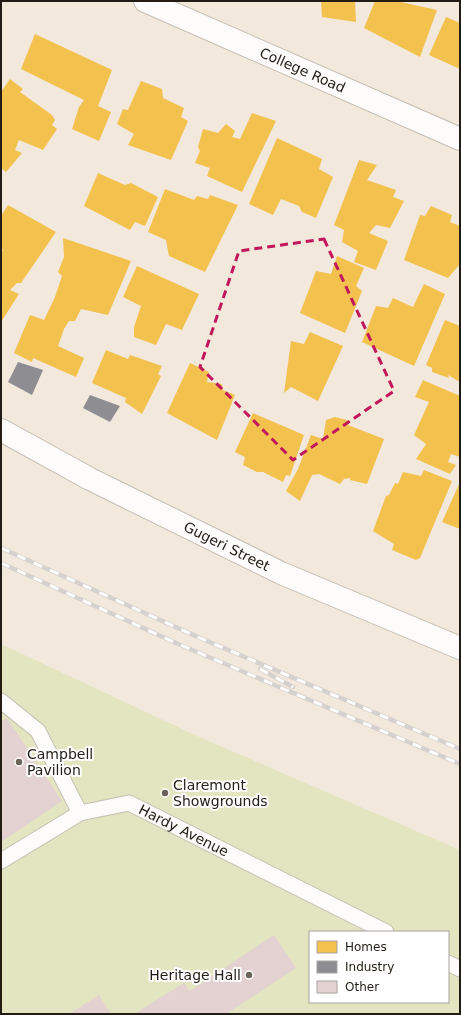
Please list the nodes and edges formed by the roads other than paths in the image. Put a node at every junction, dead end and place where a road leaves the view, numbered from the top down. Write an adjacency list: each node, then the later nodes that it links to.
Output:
1 (145, 1): 2 (main road, College Road)
2 (460, 139)
3 (1, 430): 4 (main road, Gugeri Street)
4 (460, 648)
5 (1, 700): 6 (lane)
6 (80, 813): 7 (lane, Hardy Avenue); 8 (lane, Hardy Avenue)
7 (1, 861)
8 (384, 931)
9 (449, 964): 10 (lane)
10 (460, 969)

